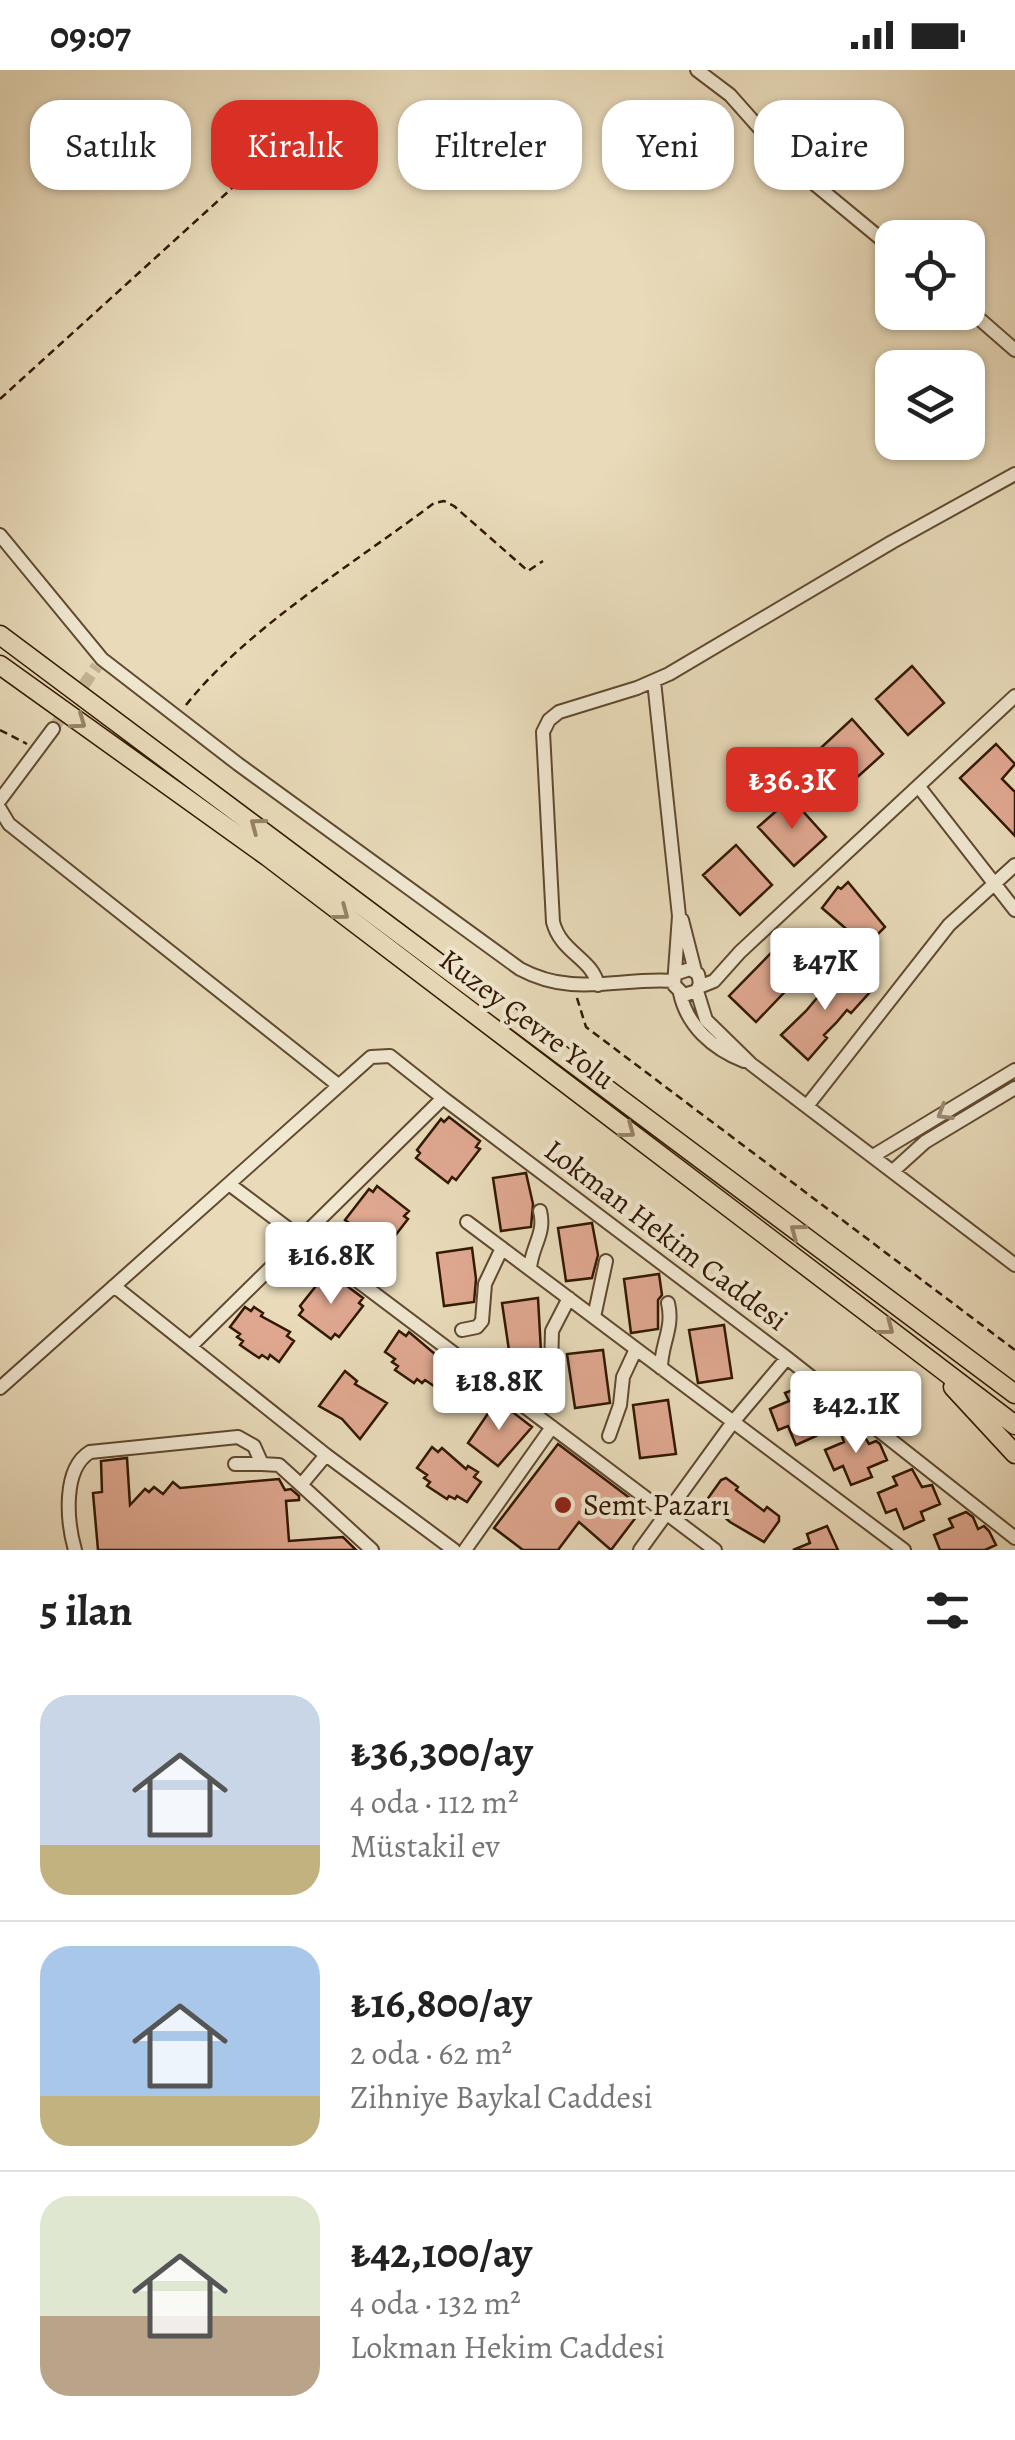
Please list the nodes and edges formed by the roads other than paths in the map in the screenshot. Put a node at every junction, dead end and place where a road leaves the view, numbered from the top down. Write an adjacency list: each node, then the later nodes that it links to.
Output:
1 (697, 70): 2 (street)
2 (875, 234)
3 (985, 324): 4 (street)
4 (1015, 350)
5 (1015, 474): 9 (street)
6 (0, 535): 21 (street)
7 (0, 635): 50 (highway, Kuzey Çevre Yolu, one-way to 7)
8 (0, 665): 46 (highway, Kuzey Çevre Yolu, one-way to 46)
9 (654, 681): 18 (street); 21 (street)
10 (1015, 696): 12 (street)
11 (53, 729): 13 (street)
12 (918, 787): 16 (street); 19 (street)
13 (0, 800)
14 (0, 809): 24 (street)
15 (1015, 865): 16 (street)
16 (994, 883): 17 (street); 27 (street)
17 (1015, 910)
18 (678, 916): 19 (street); 20 (street)
19 (697, 981): 20 (street); 20 (street); 22 (street)
20 (677, 982): 21 (street); 22 (street)
21 (598, 985)
22 (751, 1064): 27 (street)
23 (1015, 1070): 28 (street, one-way to 28)
24 (338, 1086): 26 (street, Lokman Hekim Caddesi); 30 (street)
25 (1015, 1088): 29 (street)
26 (443, 1098): 33 (street); 45 (street, Lokman Hekim Caddesi)
27 (807, 1106): 28 (street)
28 (873, 1156): 29 (street)
29 (893, 1171): 36 (street)
30 (229, 1184): 33 (street); 38 (street)
31 (540, 1211): 37 (street)
32 (467, 1222): 34 (street)
33 (302, 1239): 43 (street); 53 (street)
34 (502, 1248): 37 (street); 42 (street)
35 (606, 1261): 41 (street)
36 (1015, 1264)
37 (530, 1269): 39 (street)
38 (114, 1286): 43 (street); 49 (street)
39 (569, 1298): 41 (street); 48 (street)
40 (668, 1303): 47 (street)
41 (594, 1317): 44 (street)
42 (462, 1330)
43 (191, 1346): 55 (street)
44 (636, 1348): 47 (street); 54 (street)
45 (787, 1358): 51 (street); 62 (street, Lokman Hekim Caddesi)
46 (930, 1360): 52 (highway, Kuzey Çevre Yolu); 56 (highway)
47 (662, 1368): 51 (street)
48 (538, 1381)
49 (0, 1388)
50 (1015, 1394)
51 (734, 1422): 60 (street); 70 (street)
52 (1015, 1425)
53 (552, 1428): 60 (street); 67 (street)
54 (609, 1436)
55 (326, 1454): 59 (street); 66 (street)
56 (1015, 1454)
57 (236, 1464): 58 (street)
58 (262, 1464): 59 (street); 63 (street)
59 (301, 1485): 61 (street)
60 (668, 1514): 68 (street); 69 (street)
61 (340, 1519): 64 (street); 65 (street)
62 (1015, 1541): 71 (street)
63 (75, 1550)
64 (372, 1550)
65 (385, 1550)
66 (454, 1550)
67 (465, 1550)
68 (640, 1550)
69 (715, 1550)
70 (904, 1550)
71 (1010, 1550)

